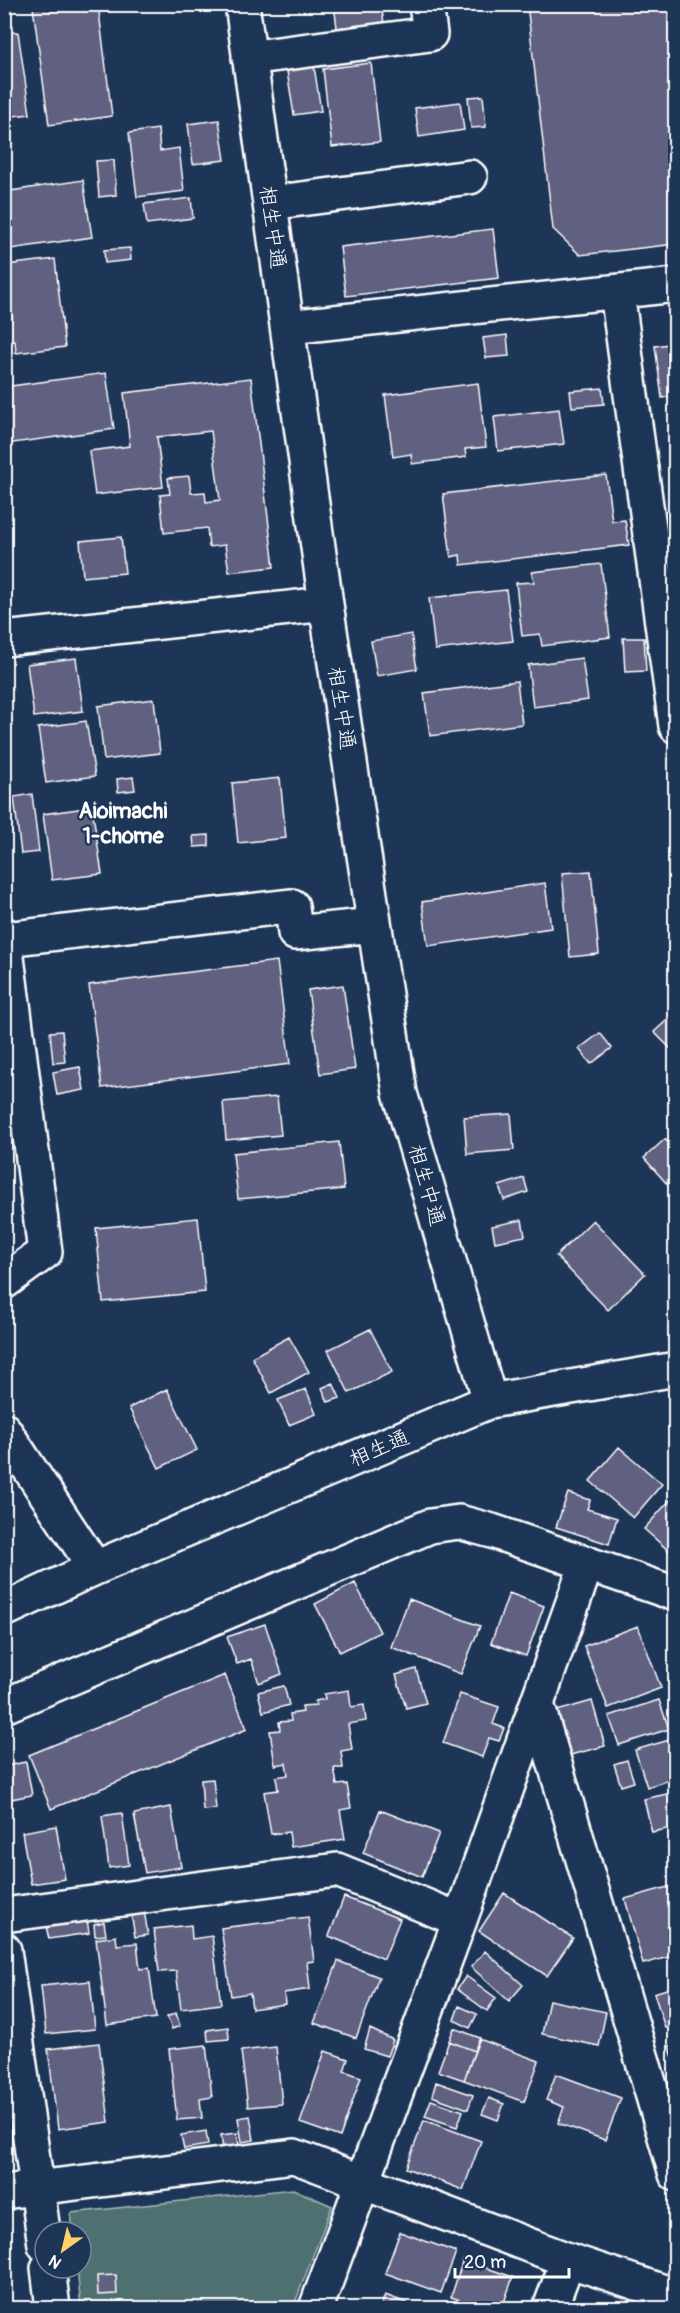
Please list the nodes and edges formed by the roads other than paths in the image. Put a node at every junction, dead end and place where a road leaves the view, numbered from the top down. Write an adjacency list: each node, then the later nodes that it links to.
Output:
1 (242, 4): 3 (street, 相生中通)
2 (426, 4): 3 (street)
3 (249, 58): 5 (street, 相生中通)
4 (470, 177): 5 (street)
5 (270, 202): 8 (street, 相生中通)
6 (675, 285): 7 (street)
7 (617, 292): 8 (street); 11 (street)
8 (288, 327): 9 (street, 相生中通)
9 (326, 604): 10 (street); 12 (street, 相生中通)
10 (4, 639)
11 (675, 726)
12 (374, 925): 14 (street); 17 (street, 相生中通)
13 (4, 934): 14 (street)
14 (5, 939): 15 (street)
15 (4, 1282)
16 (675, 1370): 17 (street, 相生通)
17 (490, 1401): 20 (street, 相生通)
18 (4, 1430): 20 (street)
19 (587, 1563): 21 (street); 23 (street); 24 (street)
20 (95, 1568): 22 (street, 相生通)
21 (675, 1594)
22 (4, 1610)
23 (4, 1707)
24 (538, 1707): 26 (street); 28 (street)
25 (4, 1915): 26 (street)
26 (460, 1920): 29 (street)
27 (6, 1968): 30 (street)
28 (675, 2174)
29 (363, 2181): 30 (street); 33 (street); 37 (street)
30 (38, 2187): 31 (street); 32 (street)
31 (4, 2192)
32 (42, 2220)
33 (568, 2260): 35 (street); 38 (street)
34 (50, 2280): 36 (street)
35 (674, 2288)
36 (53, 2308)
37 (316, 2308)
38 (549, 2308)

